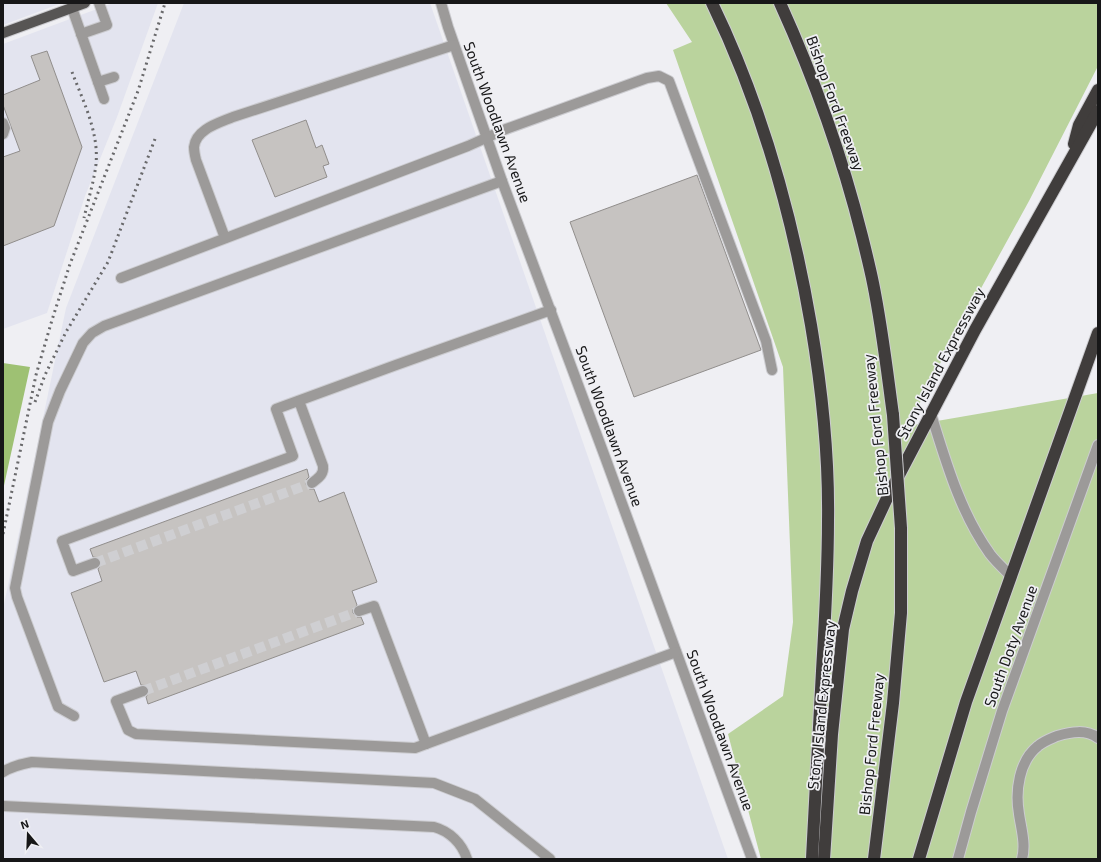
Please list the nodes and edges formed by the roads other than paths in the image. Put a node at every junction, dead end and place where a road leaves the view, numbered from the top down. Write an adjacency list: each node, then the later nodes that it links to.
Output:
1 (85, 3): 6 (main road)
2 (99, 3): 8 (street)
3 (441, 3): 9 (street, South Woodlawn Avenue)
4 (712, 3): 42 (highway)
5 (780, 3): 44 (highway, Bishop Ford Freeway, bridge)
6 (72, 8): 7 (main road); 8 (street)
7 (3, 33)
8 (82, 34): 11 (street)
9 (454, 45): 17 (street, South Woodlawn Avenue); 20 (street)
10 (114, 76): 11 (street)
11 (98, 82): 13 (street)
12 (1098, 90): 18 (highway)
13 (104, 99)
14 (1098, 111): 18 (highway, Stony Island Expressway)
15 (3, 123): 16 (street)
16 (3, 134)
17 (488, 138): 19 (street, South Woodlawn Avenue); 20 (street); 24 (street)
18 (1067, 167): 26 (highway, Stony Island Expressway)
19 (502, 181): 22 (street, South Woodlawn Avenue); 34 (street)
20 (225, 238): 21 (street)
21 (121, 278)
22 (551, 310): 25 (street); 32 (street, South Woodlawn Avenue)
23 (1098, 333): 30 (highway)
24 (772, 370)
25 (298, 401): 28 (street); 29 (street)
26 (931, 414): 30 (street); 43 (highway, Stony Island Expressway)
27 (1098, 446): 46 (street, South Doty Avenue)
28 (312, 483)
29 (96, 563)
30 (1011, 576): 45 (highway)
31 (359, 611): 36 (street)
32 (676, 652): 36 (street); 41 (street, South Woodlawn Avenue)
33 (143, 691): 36 (street)
34 (74, 716)
35 (1098, 738): 47 (street)
36 (426, 744)
37 (3, 772): 40 (street)
38 (3, 806): 39 (street)
39 (467, 859)
40 (550, 859)
41 (752, 859)
42 (812, 859)
43 (824, 859)
44 (874, 859)
45 (920, 859)
46 (958, 859)
47 (1022, 859)

